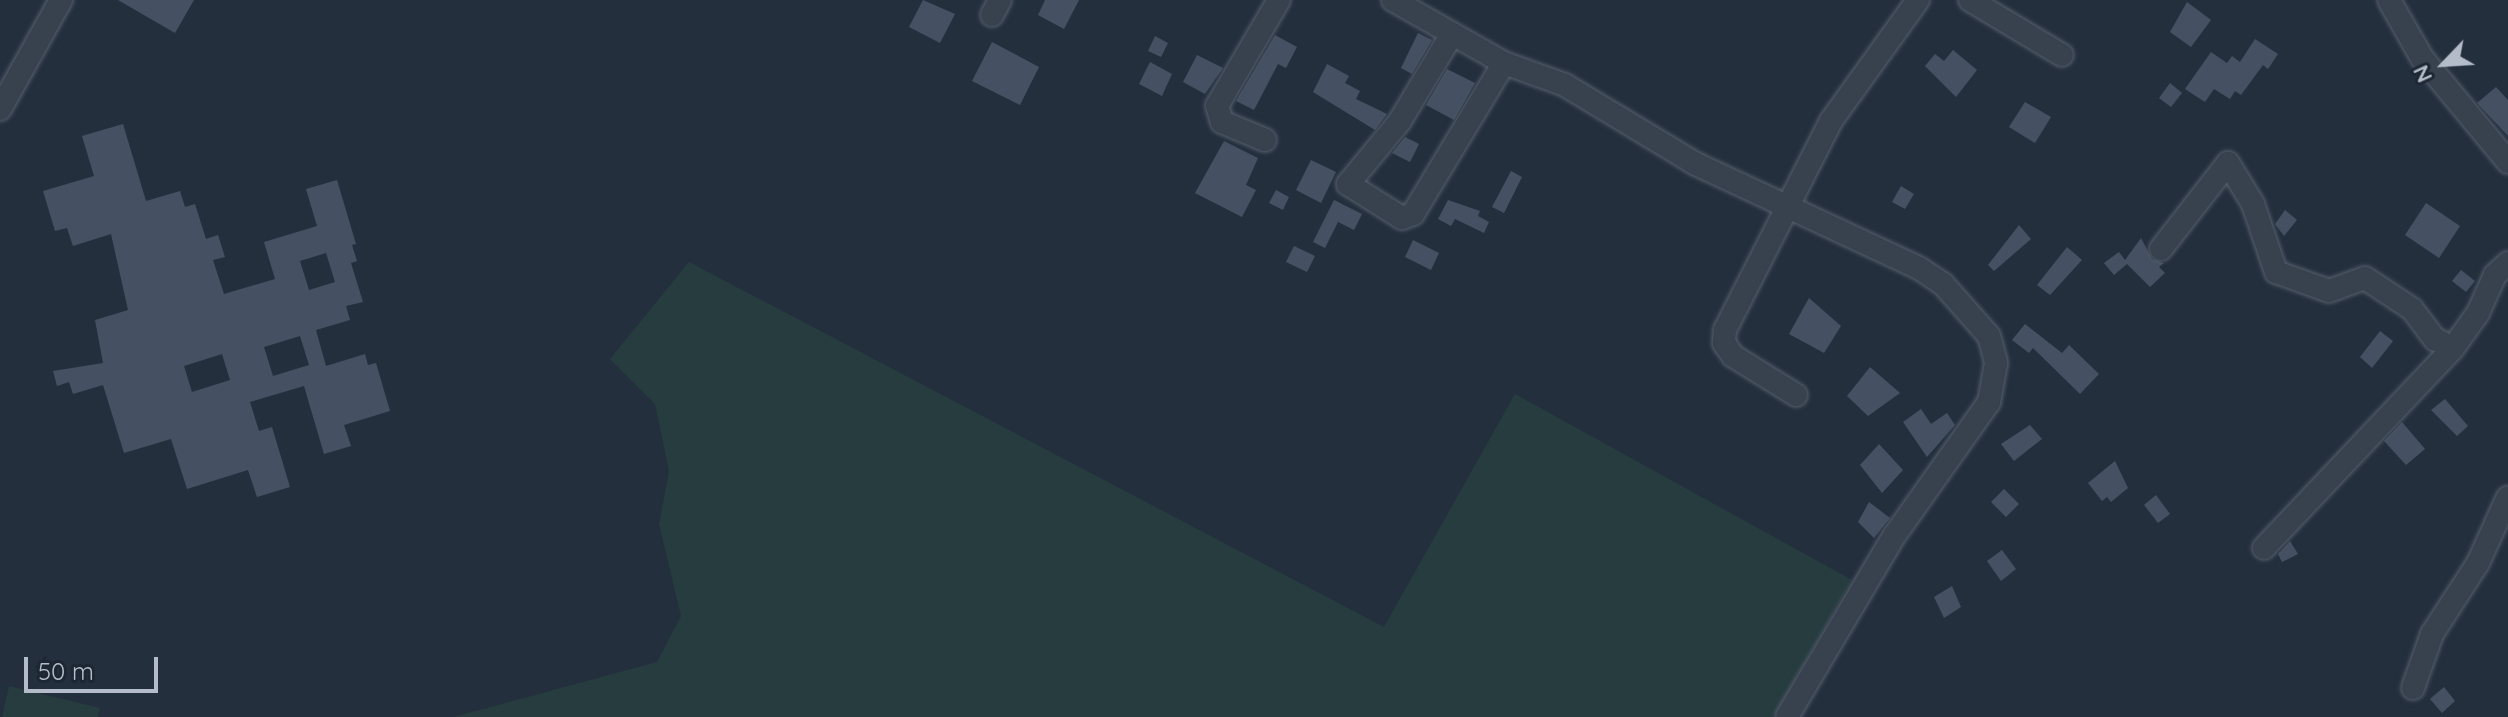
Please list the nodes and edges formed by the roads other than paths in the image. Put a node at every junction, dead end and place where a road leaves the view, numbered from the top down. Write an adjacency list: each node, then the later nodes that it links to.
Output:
1 (61, 0): 10 (street)
2 (1279, 0): 11 (street)
3 (1393, 0): 7 (street)
4 (1918, 0): 13 (street)
5 (1970, 0): 8 (street)
6 (2389, 0): 12 (street)
7 (1452, 34): 9 (street); 9 (street)
8 (2062, 55)
9 (1504, 63): 13 (street)
10 (0, 109)
11 (1265, 140)
12 (2508, 162)
13 (1791, 206): 17 (street); 21 (street)
14 (2161, 249): 16 (street)
15 (2508, 263): 16 (street)
16 (2453, 348): 19 (street)
17 (1796, 395)
18 (2508, 497): 20 (street)
19 (2264, 548)
20 (2413, 688)
21 (1787, 717)

